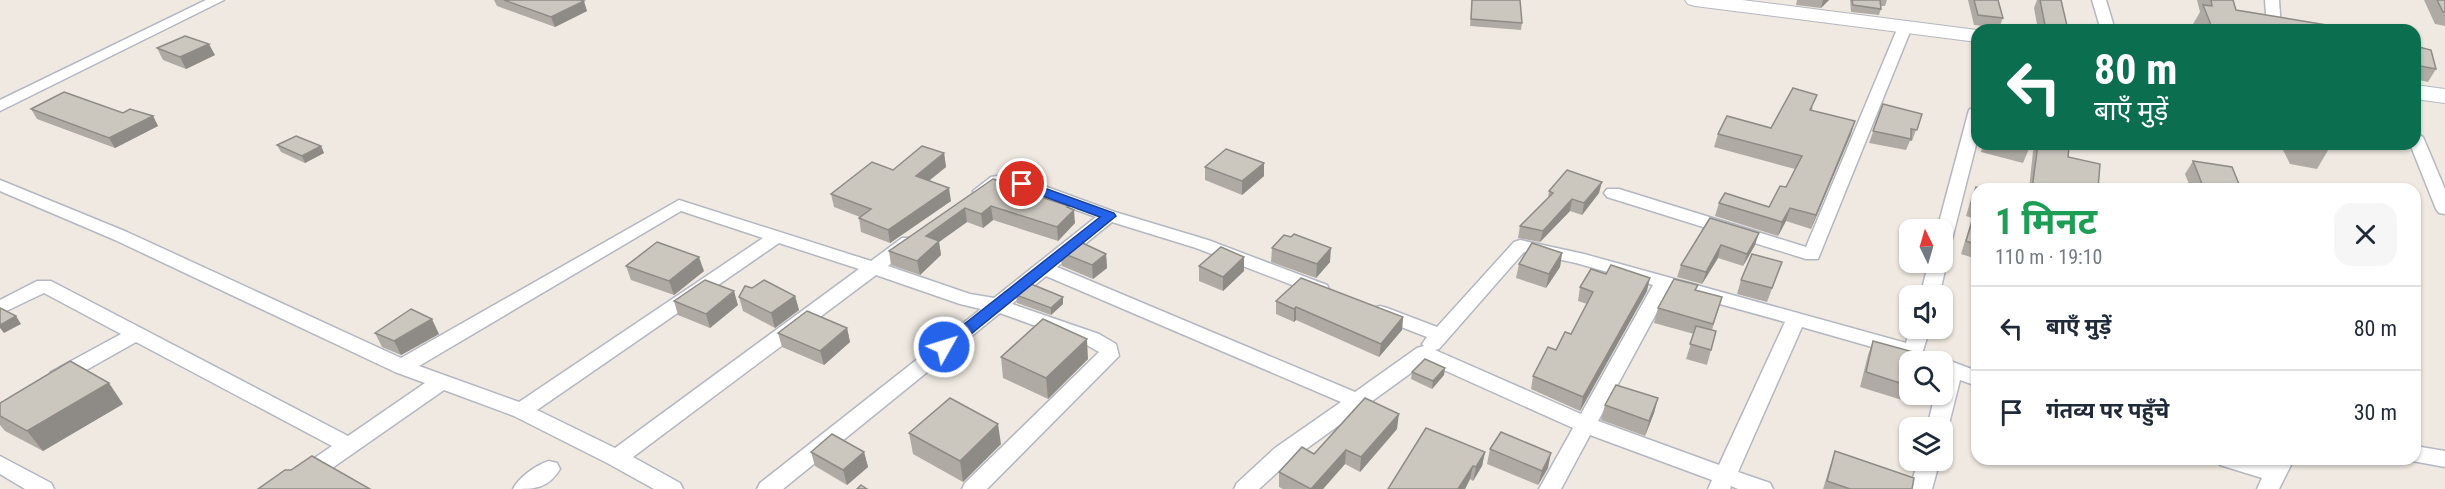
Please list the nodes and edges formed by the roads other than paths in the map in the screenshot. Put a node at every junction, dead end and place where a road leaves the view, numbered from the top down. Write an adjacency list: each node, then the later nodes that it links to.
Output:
1 (217, 0): 11 (street)
2 (1695, 0): 7 (street)
3 (2099, 0): 5 (street)
4 (2272, 0): 6 (street)
5 (2106, 24)
6 (2274, 24)
7 (1905, 27): 8 (street); 15 (street)
8 (1971, 35)
9 (2421, 93): 10 (street)
10 (2445, 96)
11 (0, 106)
12 (1971, 133): 19 (street)
13 (2420, 150): 17 (street)
14 (0, 185): 34 (street)
15 (1613, 193)
16 (970, 199): 18 (street)
17 (2445, 209)
18 (1109, 216): 23 (street); 25 (street)
19 (1948, 219)
20 (926, 230): 22 (street)
21 (776, 237): 22 (street); 34 (street); 40 (street)
22 (872, 267): 26 (street); 44 (street)
23 (1043, 268): 26 (street); 39 (street)
24 (1664, 282): 29 (street); 31 (street); 41 (street)
25 (1332, 293)
26 (997, 305): 56 (street); 57 (street)
27 (1364, 306): 31 (street)
28 (0, 308): 30 (street)
29 (1796, 319): 32 (street); 51 (street)
30 (135, 334): 38 (street); 42 (street)
31 (1440, 335): 33 (street)
32 (1910, 351)
33 (1424, 352): 39 (street); 41 (street)
34 (402, 367): 37 (street)
35 (1953, 370): 36 (street)
36 (1971, 377)
37 (441, 382): 40 (street); 42 (street)
38 (42, 387)
39 (1356, 401): 58 (street)
40 (521, 411): 44 (street)
41 (1586, 425): 51 (street); 59 (street)
42 (349, 446): 53 (street)
43 (2421, 455): 45 (street)
44 (617, 458): 55 (street)
45 (2445, 459)
46 (0, 464): 52 (street)
47 (2247, 465): 50 (street)
48 (549, 470): 54 (street)
49 (1926, 471): 61 (street)
50 (2276, 474)
51 (1722, 482): 60 (street)
52 (43, 489)
53 (286, 489)
54 (525, 489)
55 (672, 489)
56 (768, 489)
57 (974, 489)
58 (1245, 489)
59 (1550, 489)
60 (1762, 489)
61 (1921, 489)

